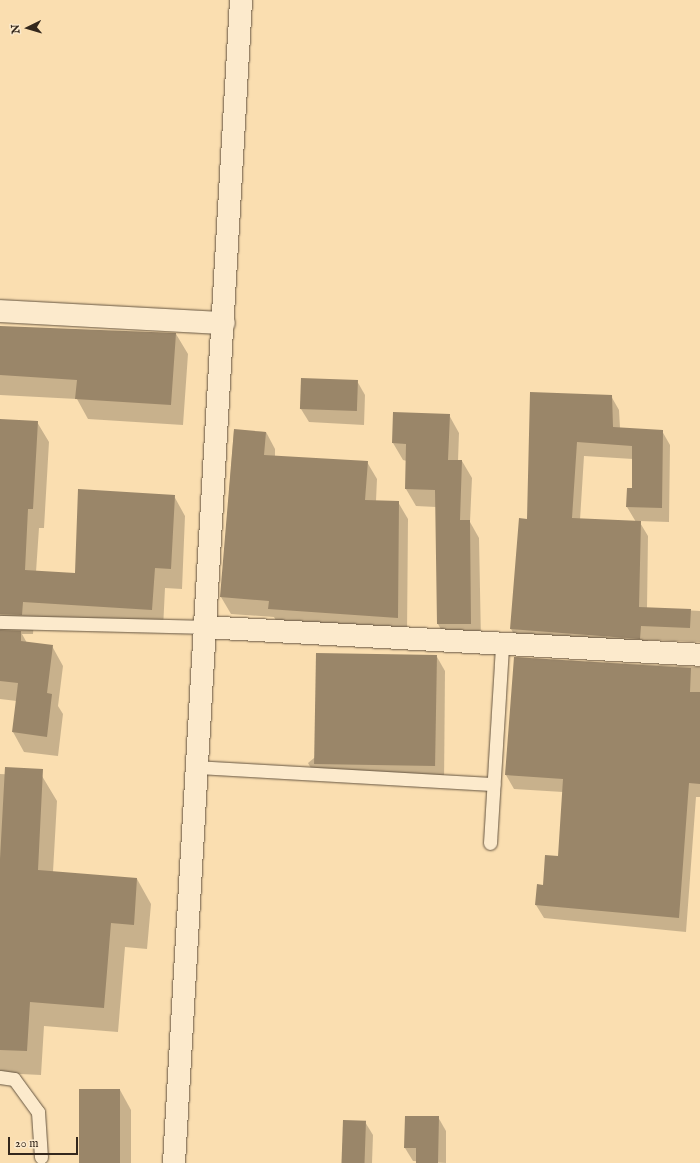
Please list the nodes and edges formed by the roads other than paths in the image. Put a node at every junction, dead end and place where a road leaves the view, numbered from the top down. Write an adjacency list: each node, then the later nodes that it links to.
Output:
1 (242, 0): 3 (street)
2 (0, 311): 3 (street)
3 (224, 323): 5 (street)
4 (0, 622): 5 (lane)
5 (203, 627): 6 (street); 8 (street)
6 (502, 645): 7 (street); 9 (lane)
7 (700, 655)
8 (196, 767): 9 (lane); 13 (street)
9 (494, 784): 10 (lane)
10 (490, 843)
11 (0, 1078): 12 (lane)
12 (41, 1157)
13 (174, 1163)

